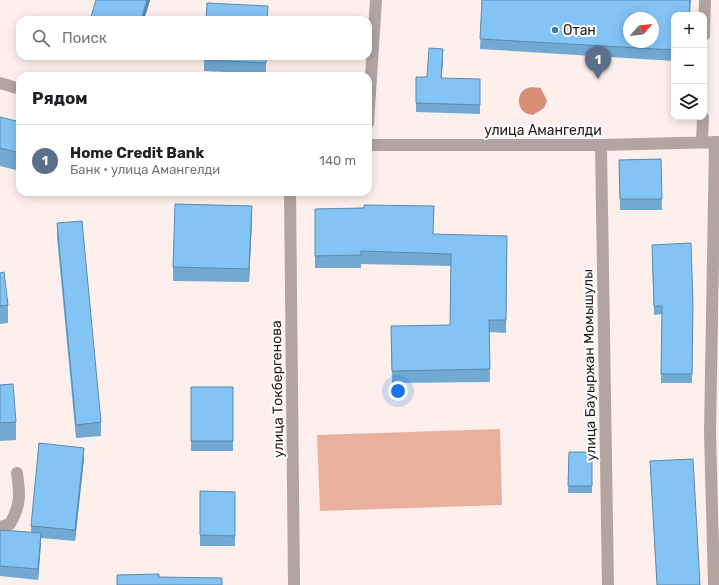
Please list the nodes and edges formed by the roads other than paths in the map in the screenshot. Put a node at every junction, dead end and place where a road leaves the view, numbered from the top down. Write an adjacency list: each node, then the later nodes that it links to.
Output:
1 (376, 0): 4 (street)
2 (705, 0): 3 (street)
3 (705, 12)
4 (371, 72)
5 (0, 83): 6 (street)
6 (16, 88)
7 (703, 120): 8 (street)
8 (702, 142): 9 (street, улица Амангелди); 11 (street, улица Амангелди)
9 (717, 142): 17 (street)
10 (372, 145): 11 (street, улица Амангелди)
11 (601, 145): 16 (street, улица Бауыржан Момышулы)
12 (290, 196): 15 (street, улица Токбергенова)
13 (17, 473): 14 (street)
14 (0, 528)
15 (294, 585)
16 (608, 585)
17 (714, 585)

